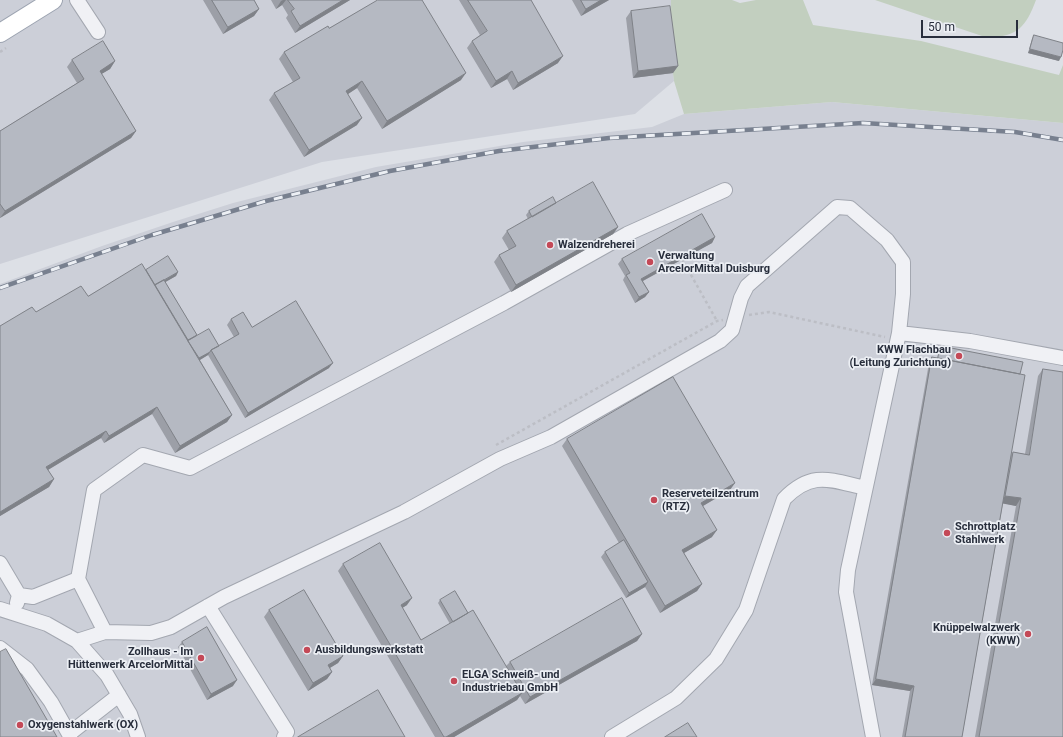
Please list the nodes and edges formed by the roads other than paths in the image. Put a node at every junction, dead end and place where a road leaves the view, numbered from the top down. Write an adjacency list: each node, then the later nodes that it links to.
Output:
1 (53, 0): 4 (main road)
2 (77, 0): 3 (lane)
3 (98, 32)
4 (0, 33)
5 (725, 190): 10 (lane)
6 (899, 333): 7 (lane); 8 (lane); 12 (lane)
7 (1063, 358)
8 (865, 488): 22 (lane); 23 (lane)
9 (0, 564): 11 (lane)
10 (78, 579): 11 (lane); 15 (lane)
11 (19, 595): 14 (lane)
12 (208, 606): 15 (lane); 21 (lane)
13 (0, 609): 14 (lane)
14 (15, 614): 16 (lane)
15 (105, 632): 16 (lane)
16 (77, 641): 18 (lane)
17 (0, 648): 19 (lane)
18 (119, 695): 19 (lane); 20 (lane)
19 (70, 736)
20 (138, 737)
21 (284, 737)
22 (612, 737)
23 (873, 737)

